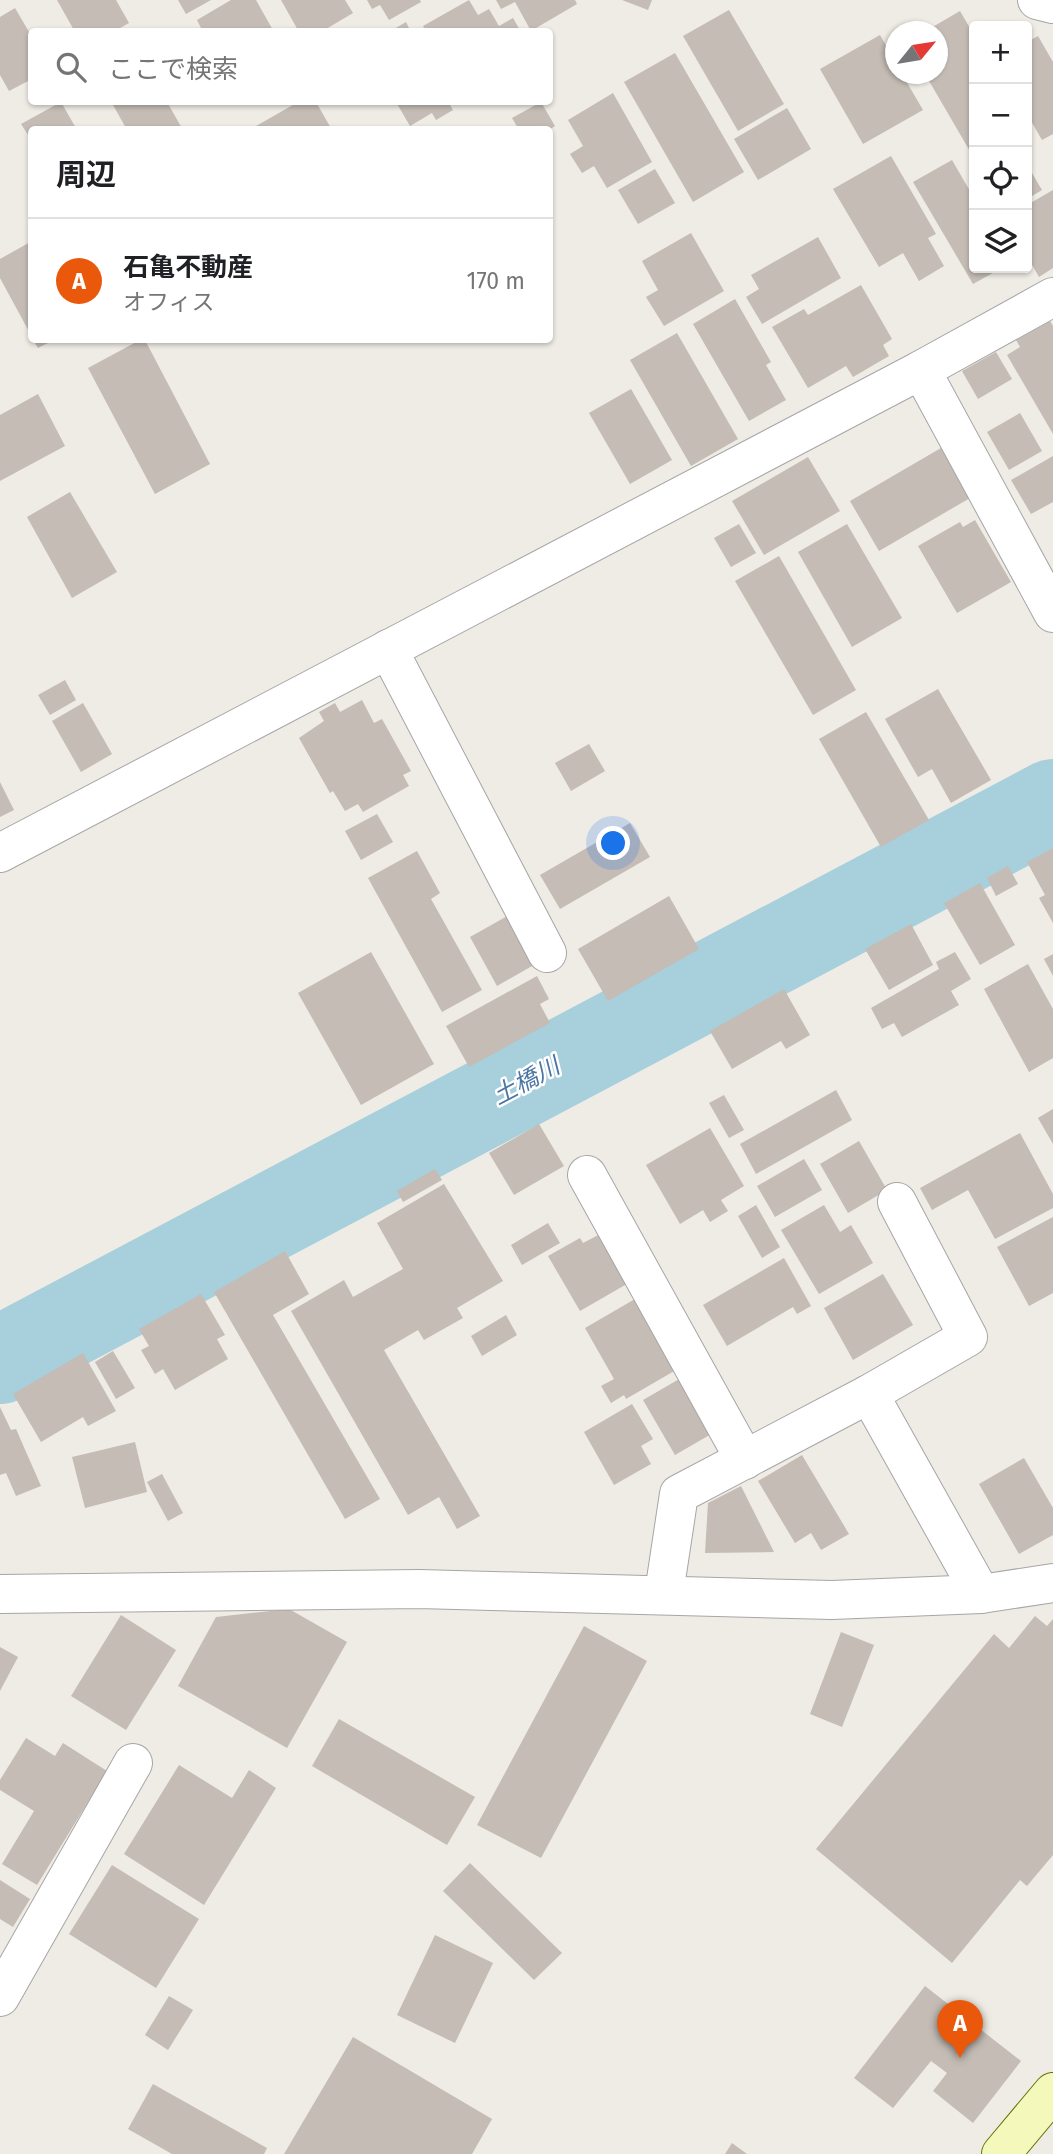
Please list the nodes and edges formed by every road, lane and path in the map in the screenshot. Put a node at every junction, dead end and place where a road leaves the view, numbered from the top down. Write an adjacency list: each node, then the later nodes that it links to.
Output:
1 (1037, 0): 2 (street)
2 (1053, 4)
3 (1053, 297): 4 (street)
4 (921, 370): 5 (street); 6 (street)
5 (1053, 613)
6 (388, 649): 7 (street); 8 (street)
7 (0, 853)
8 (547, 953)
9 (587, 1175): 12 (street)
10 (897, 1202): 11 (street)
11 (869, 1394): 12 (street); 16 (street)
12 (745, 1460): 14 (street)
13 (1053, 1583): 16 (street)
14 (664, 1593): 15 (street); 16 (street)
15 (0, 1594)
16 (981, 1594)
17 (133, 1763): 18 (street)
18 (0, 1997)
19 (1053, 2092): 20 (street)
20 (1001, 2154)

